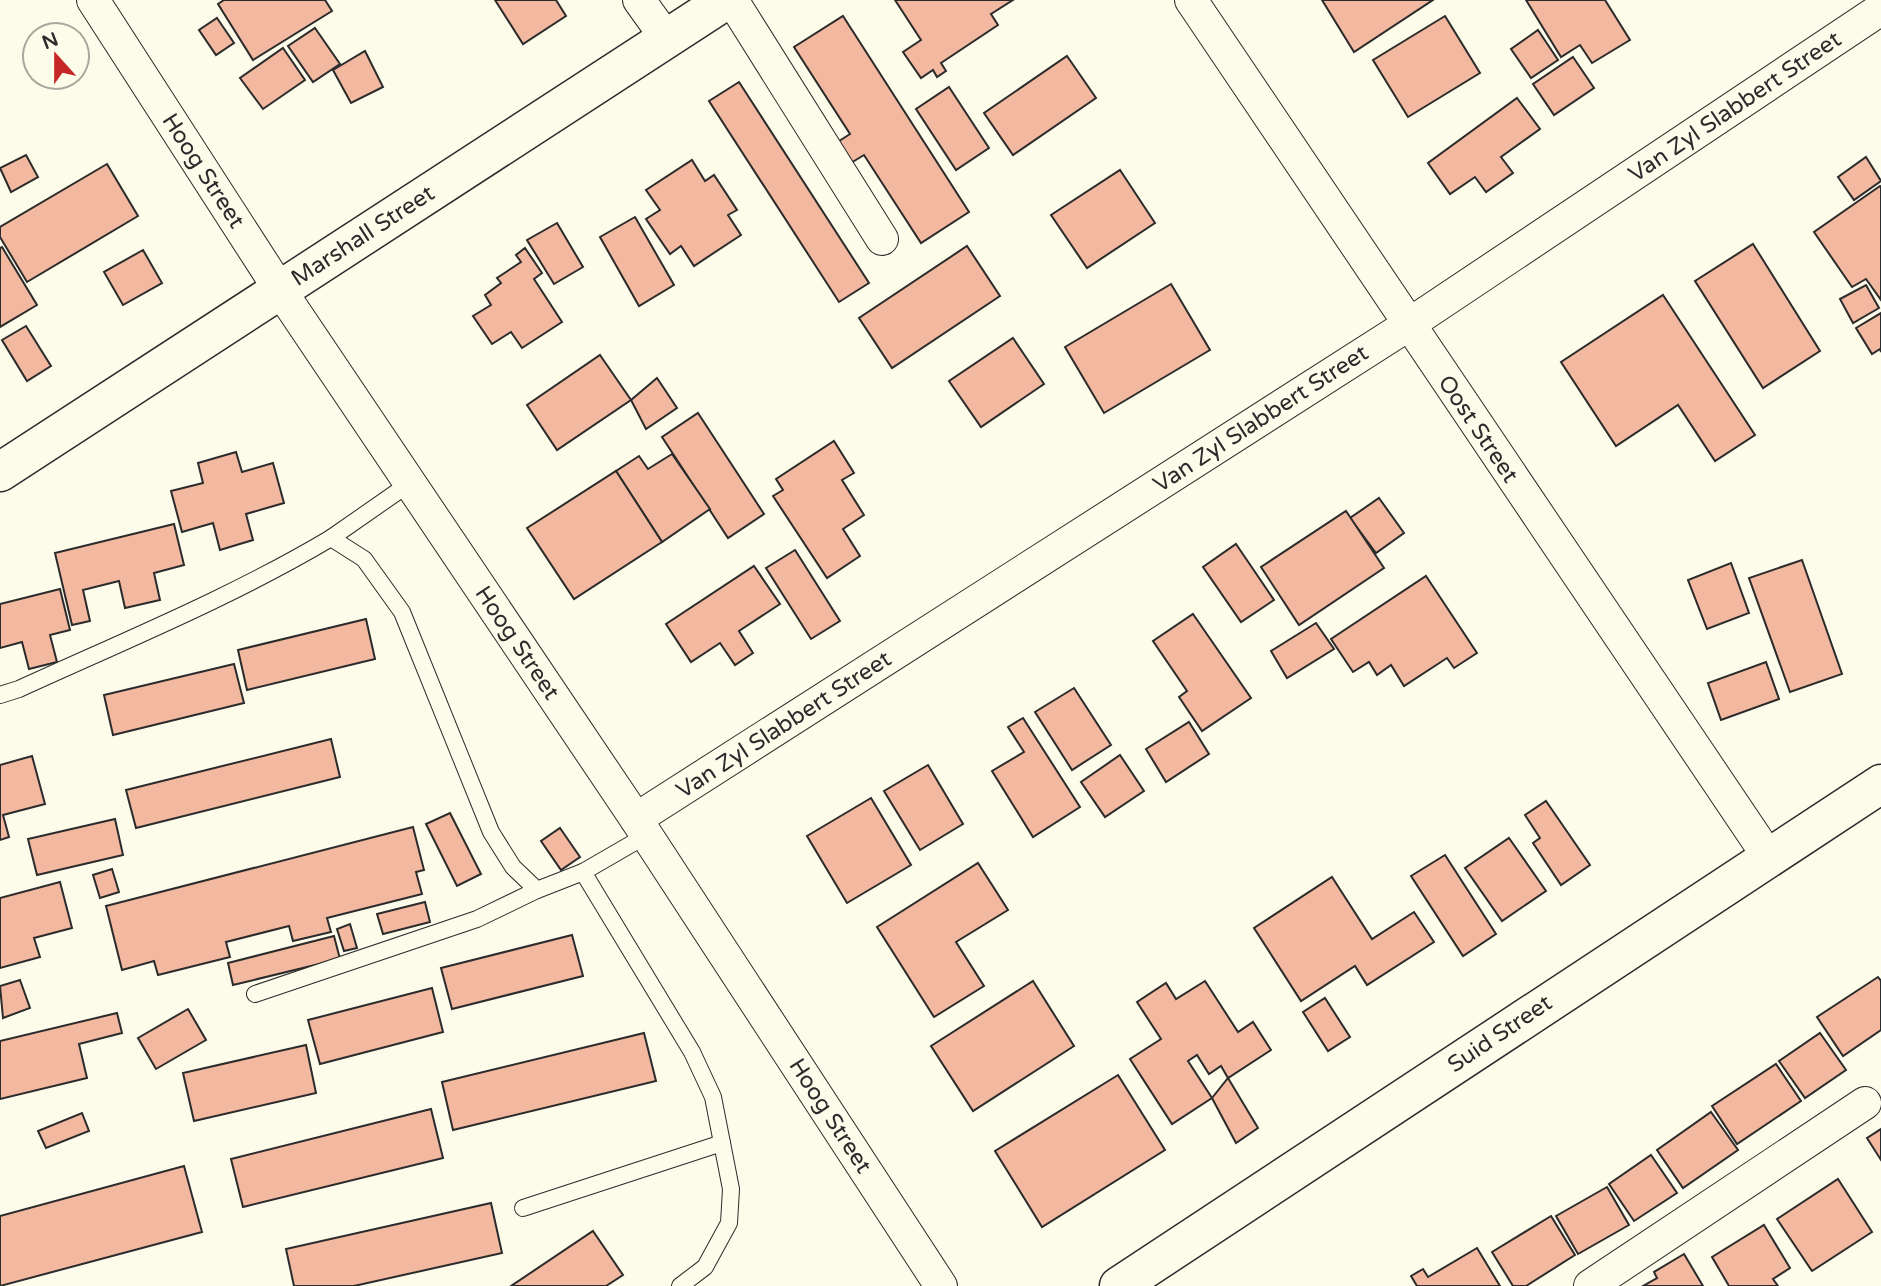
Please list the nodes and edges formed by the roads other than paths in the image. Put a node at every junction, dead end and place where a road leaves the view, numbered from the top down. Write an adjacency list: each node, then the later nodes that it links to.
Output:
1 (93, 0): 9 (street, Hoog Street)
2 (639, 0): 7 (street)
3 (726, 0): 7 (street, Marshall Street)
4 (732, 0): 8 (street)
5 (1191, 0): 10 (street, Oost Street)
6 (1881, 9): 10 (street, Van Zyl Slabbert Street)
7 (667, 39): 9 (street, Marshall Street)
8 (882, 240)
9 (280, 290): 11 (street, Marshall Street); 12 (street, Hoog Street)
10 (1408, 325): 16 (street, Van Zyl Slabbert Street); 17 (street, Oost Street)
11 (0, 472)
12 (410, 483): 13 (lane); 16 (street, Hoog Street)
13 (331, 538): 14 (lane); 19 (lane)
14 (0, 695)
15 (1881, 784): 17 (street, Suid Street)
16 (642, 827): 18 (lane); 25 (street, Hoog Street)
17 (1768, 856): 26 (street, Suid Street)
18 (583, 873): 19 (lane); 22 (lane)
19 (537, 890): 20 (lane)
20 (255, 994)
21 (1865, 1103): 27 (street)
22 (722, 1143): 23 (lane); 24 (lane)
23 (523, 1208)
24 (680, 1286)
25 (942, 1286)
26 (1119, 1286)
27 (1590, 1286)

